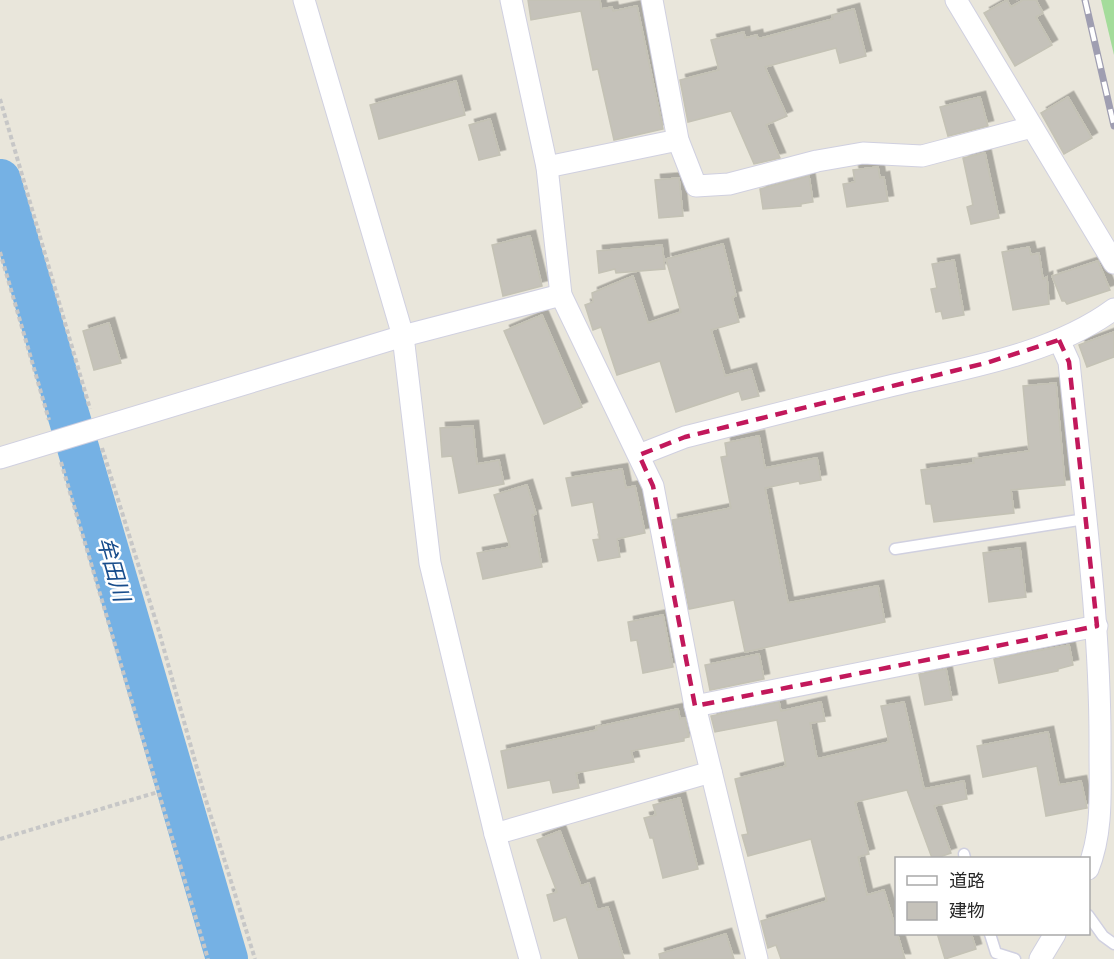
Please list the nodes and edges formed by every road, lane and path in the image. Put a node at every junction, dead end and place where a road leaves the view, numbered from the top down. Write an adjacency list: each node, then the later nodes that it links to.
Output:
1 (304, 0): 13 (street)
2 (512, 0): 8 (street)
3 (652, 0): 7 (street)
4 (956, 0): 6 (street)
5 (0, 99): 15 (path)
6 (1032, 127): 7 (street); 10 (street)
7 (678, 140): 8 (street)
8 (547, 166): 11 (street)
9 (0, 252): 16 (path)
10 (1114, 263)
11 (561, 295): 13 (street); 17 (street)
12 (1114, 309): 14 (street)
13 (403, 336): 15 (street); 25 (street)
14 (1059, 340): 17 (street); 19 (street)
15 (94, 431): 16 (street); 33 (path)
16 (58, 441): 18 (street); 24 (path)
17 (639, 455): 22 (street)
18 (0, 458)
19 (1085, 519): 20 (lane); 21 (street)
20 (895, 549)
21 (1097, 626): 22 (street); 27 (street)
22 (695, 706): 23 (street)
23 (711, 771): 25 (street); 35 (street)
24 (158, 792): 26 (path); 32 (path)
25 (495, 834): 34 (street)
26 (0, 839)
27 (1090, 866)
28 (1090, 916): 31 (lane)
29 (991, 935): 36 (lane)
30 (1054, 935): 37 (street)
31 (1114, 944)
32 (208, 959)
33 (255, 959)
34 (530, 959)
35 (757, 959)
36 (1015, 959)
37 (1040, 959)

